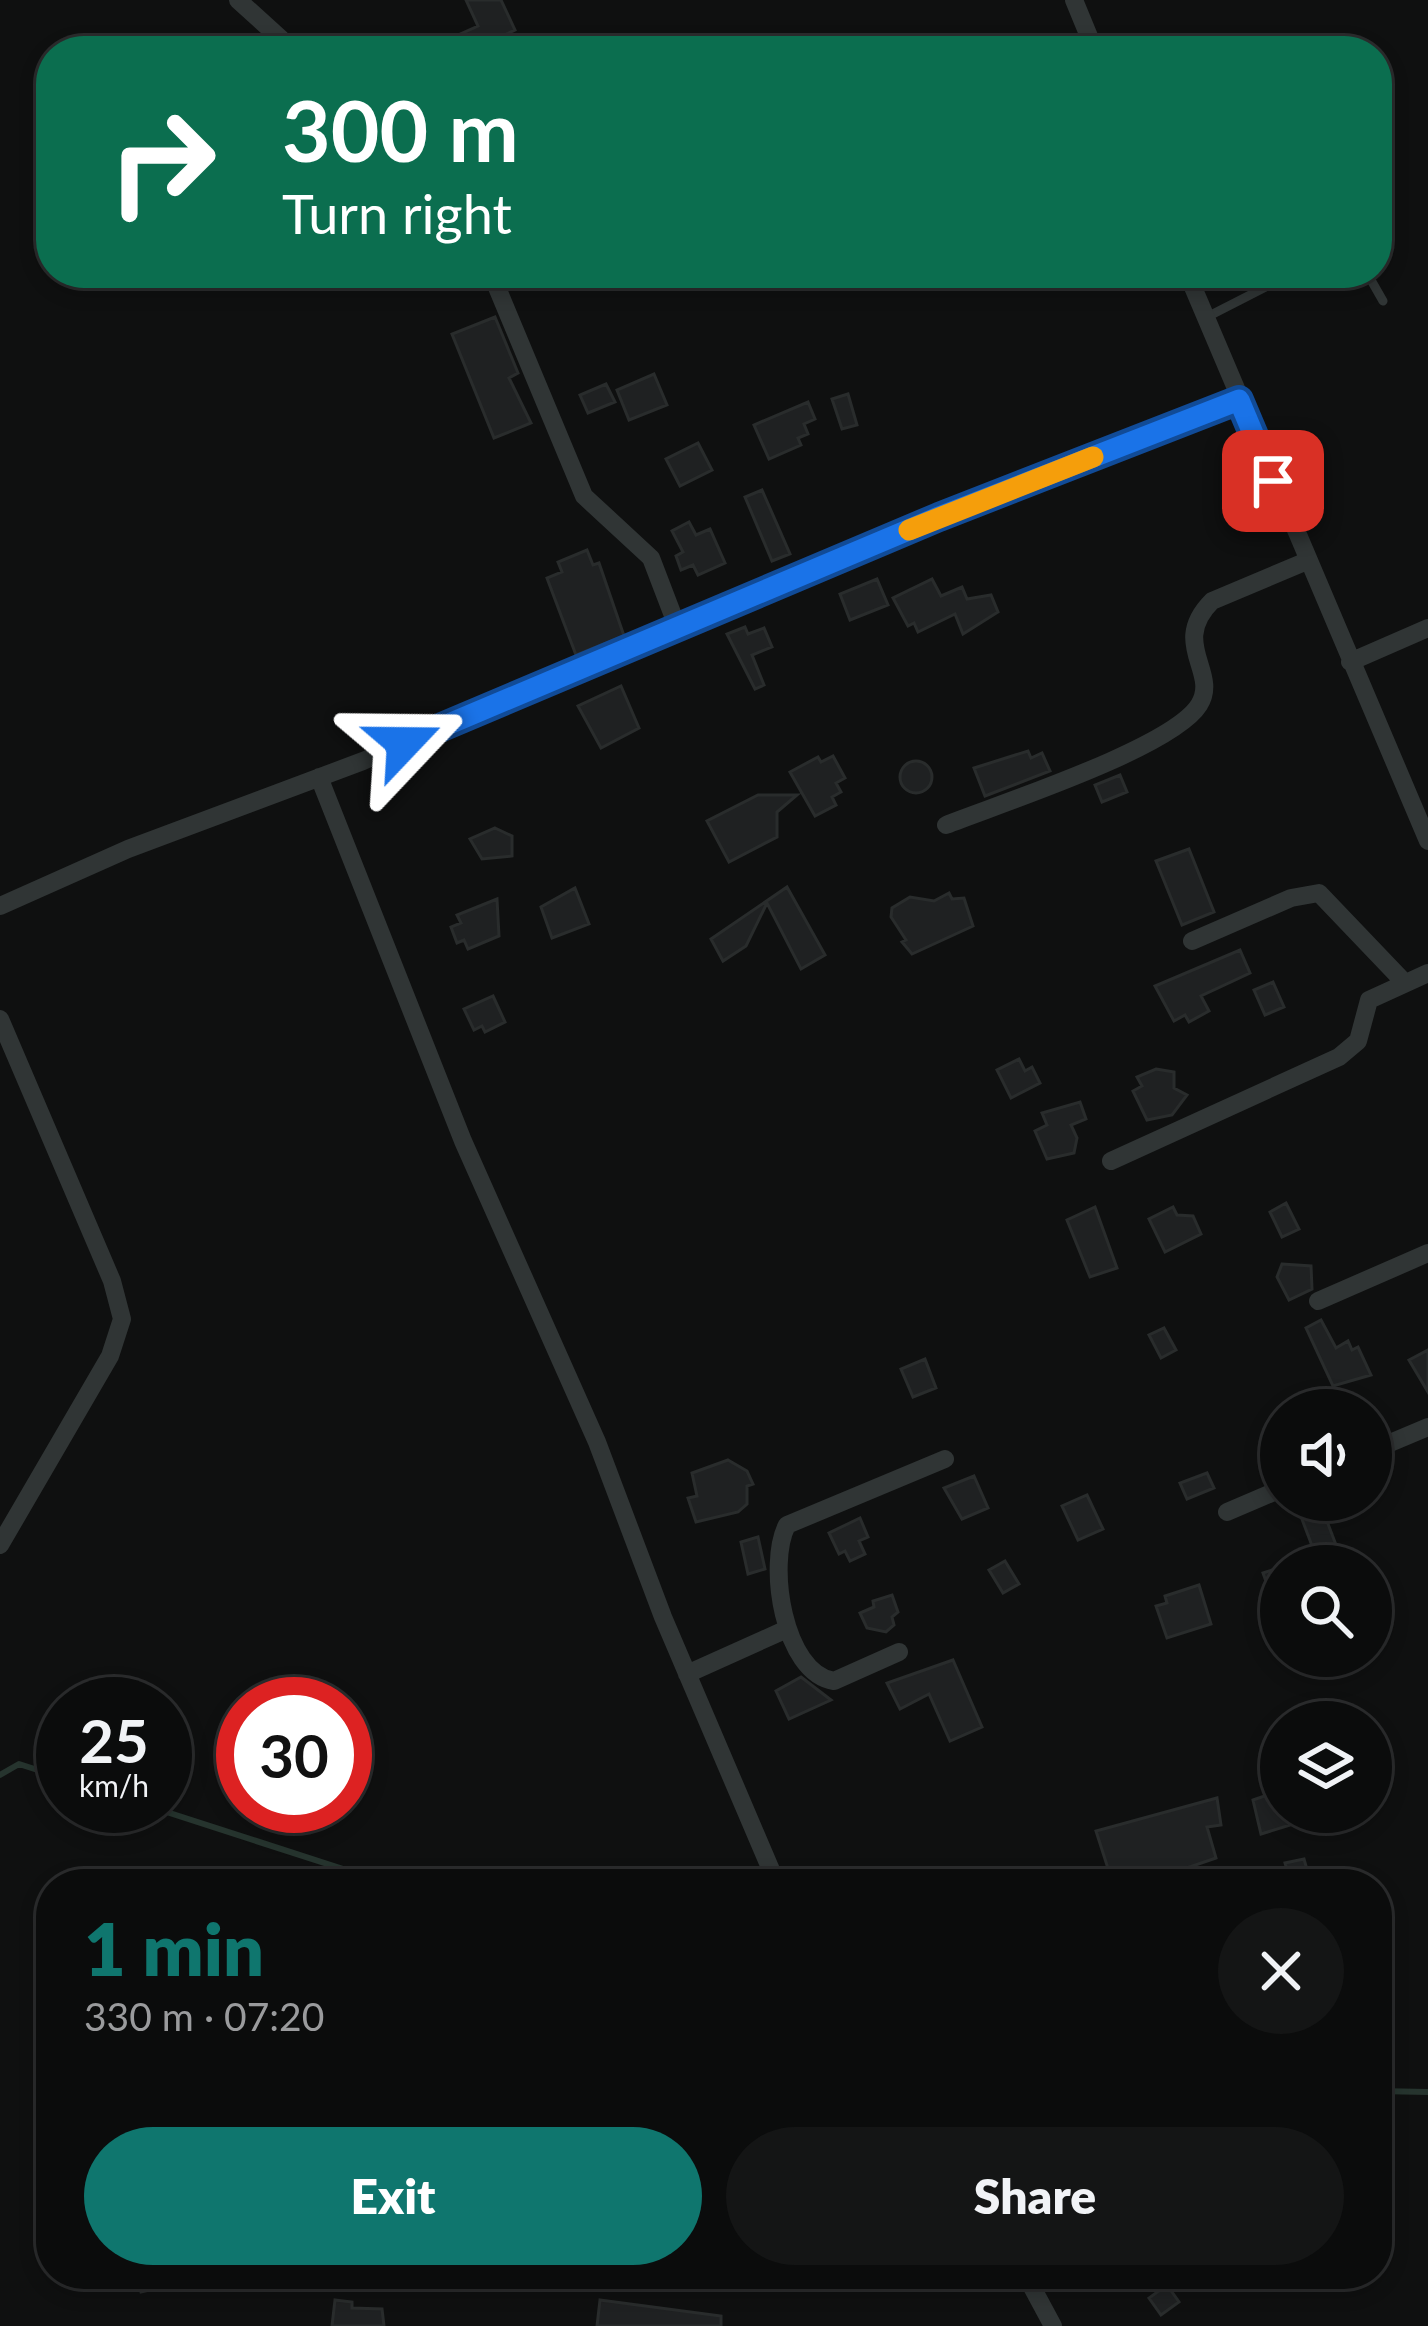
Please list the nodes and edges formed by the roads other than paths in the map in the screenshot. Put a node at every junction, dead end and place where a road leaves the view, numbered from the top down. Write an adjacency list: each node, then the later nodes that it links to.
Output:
1 (238, 0): 3 (street)
2 (1074, 0): 4 (street)
3 (278, 36)
4 (1089, 36)
5 (497, 288): 13 (street)
6 (1192, 288): 10 (street)
7 (1264, 288): 10 (lane)
8 (1376, 288): 9 (lane)
9 (1384, 302)
10 (1205, 318): 11 (street)
11 (1239, 400): 12 (street); 13 (street)
12 (1307, 561): 15 (street); 17 (street)
13 (676, 626): 16 (street)
14 (1428, 628): 15 (street)
15 (1350, 662): 18 (street)
16 (319, 777): 19 (street); 35 (street)
17 (946, 826)
18 (1428, 841)
19 (0, 907)
20 (1192, 941): 22 (street)
21 (1428, 973): 22 (street)
22 (1405, 983): 24 (street)
23 (0, 1019): 32 (street)
24 (1111, 1161)
25 (1428, 1253): 26 (street)
26 (1318, 1301)
27 (1428, 1427): 28 (street)
28 (1392, 1442)
29 (945, 1459): 33 (street)
30 (1260, 1498): 31 (street)
31 (1227, 1512)
32 (0, 1545)
33 (788, 1629): 34 (street); 35 (street)
34 (898, 1652)
35 (688, 1674): 36 (street)
36 (771, 1869)
37 (1033, 2289): 38 (street)
38 (1053, 2326)

